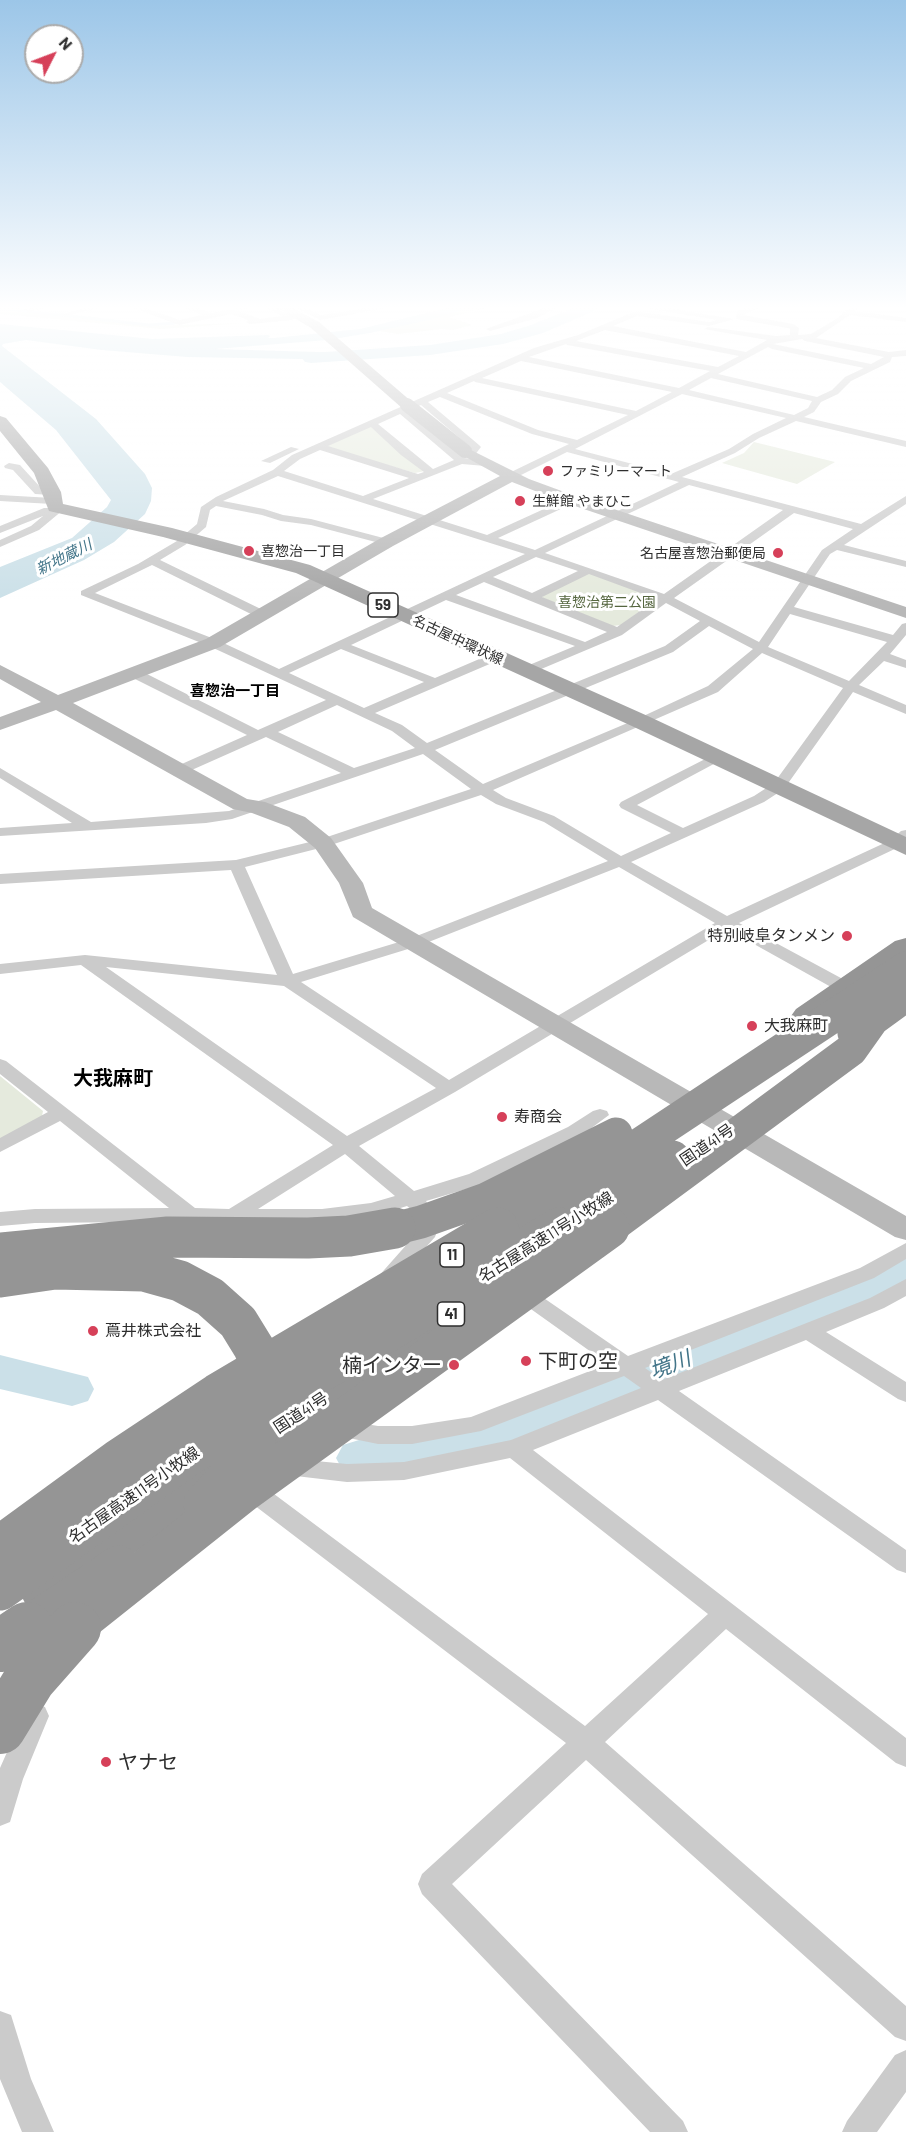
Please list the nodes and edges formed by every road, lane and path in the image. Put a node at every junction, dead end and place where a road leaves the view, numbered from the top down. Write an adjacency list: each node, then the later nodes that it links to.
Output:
1 (403, 404): 19 (street)
2 (404, 404): 12 (street)
3 (409, 404): 18 (street, bridge)
4 (467, 404): 13 (street)
5 (593, 404): 9 (street)
6 (656, 404): 9 (street)
7 (739, 404): 10 (street)
8 (815, 404): 10 (street)
9 (637, 414): 13 (street)
10 (796, 418): 14 (street); 25 (street)
11 (0, 421): 32 (main road)
12 (370, 423): 15 (street); 22 (street)
13 (577, 443): 16 (street)
14 (906, 444)
15 (320, 447): 21 (street); 24 (street)
16 (565, 449): 23 (street); 25 (street)
17 (0, 454): 20 (street)
18 (465, 455): 22 (street); 23 (street)
19 (266, 461)
20 (4, 466): 32 (street)
21 (277, 472): 28 (street); 31 (street)
22 (431, 472): 24 (street)
23 (511, 476): 30 (street); 37 (street)
24 (417, 477): 28 (street)
25 (670, 478): 26 (street)
26 (688, 482): 33 (street); 35 (street)
27 (0, 498): 32 (street)
28 (364, 499): 37 (street)
29 (906, 499): 34 (street)
30 (572, 500): 35 (street); 41 (street)
31 (215, 503): 40 (street); 42 (street)
32 (59, 504): 39 (street); 40 (main road, 名古屋中環状線 / 59); 43 (street)
33 (791, 510): 38 (street); 46 (street)
34 (887, 511): 36 (street); 38 (street)
35 (615, 516): 45 (street); 46 (street)
36 (906, 516)
37 (430, 519): 41 (street); 42 (street)
38 (862, 528): 44 (street)
39 (0, 530)
40 (188, 538): 47 (street); 51 (main road, 名古屋中環状線 / 59)
41 (489, 538): 45 (street)
42 (387, 542): 51 (street)
43 (0, 544)
44 (836, 546): 48 (street); 52 (street)
45 (535, 553): 49 (street); 50 (street)
46 (727, 553): 52 (street); 55 (street)
47 (153, 561): 58 (street); 64 (street)
48 (906, 564)
49 (588, 570): 54 (street); 55 (street)
50 (482, 577): 53 (street); 54 (street)
51 (326, 579): 58 (street); 59 (main road, 名古屋中環状線 / 59)
52 (807, 580): 56 (street); 57 (street)
53 (444, 595): 59 (street); 66 (street)
54 (533, 597): 62 (street)
55 (665, 598): 60 (street); 62 (street)
56 (787, 609): 63 (street); 67 (street)
57 (906, 613)
58 (263, 615): 64 (street)
59 (405, 615): 65 (street); 69 (main road, 名古屋中環状線 / 59)
60 (709, 620): 67 (street); 77 (street)
61 (906, 627): 63 (street)
62 (618, 632): 66 (street)
63 (895, 640): 68 (street)
64 (213, 643): 73 (street); 74 (street)
65 (341, 645): 74 (street); 75 (street)
66 (586, 646): 72 (street)
67 (761, 648): 76 (street); 82 (street)
68 (882, 656): 70 (street); 76 (street)
69 (495, 657): 72 (main road, 名古屋中環状線 / 59); 75 (street)
70 (906, 664)
71 (0, 671): 79 (street)
72 (527, 671): 77 (main road, 名古屋中環状線 / 59)
73 (134, 673): 79 (street); 84 (street)
74 (278, 674): 78 (street)
75 (435, 682): 81 (street)
76 (851, 686): 80 (street); 90 (street)
77 (571, 691): 82 (main road, 名古屋中環状線 / 59); 85 (street)
78 (336, 701): 81 (street); 84 (street)
79 (56, 702): 83 (street); 87 (street)
80 (906, 710)
81 (363, 713): 85 (street)
82 (642, 722): 86 (main road, 名古屋中環状線 / 59); 91 (street)
83 (0, 724)
84 (263, 734): 87 (street); 89 (street)
85 (428, 748): 89 (street); 91 (street)
86 (718, 758): 90 (main road, 名古屋中環状線 / 59); 95 (street)
87 (180, 770): 92 (street)
88 (0, 772): 93 (street)
89 (355, 774): 92 (street)
90 (779, 786): 95 (street); 96 (main road, 名古屋中環状線 / 59)
91 (482, 790): 97 (street); 98 (street)
92 (256, 807): 93 (street); 97 (street)
93 (87, 826): 94 (street)
94 (0, 831)
95 (682, 833): 98 (street)
96 (903, 841): 101 (street)
97 (323, 843): 99 (street); 102 (street)
98 (619, 862): 101 (street); 102 (street)
99 (236, 865): 100 (street); 105 (street)
100 (0, 879)
101 (726, 923): 106 (street); 108 (street)
102 (415, 942): 105 (street); 108 (street)
103 (85, 960): 104 (street); 105 (street); 115 (street)
104 (0, 969)
105 (288, 981): 110 (street)
106 (846, 988): 107 (highway); 111 (highway)
107 (900, 992): 114 (highway, 国道41号 / 41); 121 (highway, bridge); 141 (highway, 名古屋高速11号小牧線 / 11, bridge); 143 (highway, 名古屋高速11号小牧線 / 11, bridge); 147 (highway, bridge)
108 (555, 1024): 110 (street); 111 (street)
109 (0, 1065): 112 (street)
110 (448, 1088): 115 (street)
111 (688, 1103): 114 (street); 129 (highway)
112 (61, 1113): 116 (street); 121 (street)
113 (600, 1115): 118 (street)
114 (732, 1129): 117 (highway, 国道41号 / 41); 122 (street)
115 (346, 1145): 118 (street); 119 (street)
116 (0, 1146)
117 (675, 1167): 123 (highway, 国道41号 / 41); 128 (street)
118 (412, 1200): 119 (street); 129 (street)
119 (230, 1217): 121 (street)
120 (0, 1219): 121 (street)
121 (181, 1227): 124 (highway, bridge); 126 (highway, bridge)
122 (906, 1230)
123 (567, 1237): 128 (street); 145 (highway, 国道41号 / 41)
124 (0, 1238)
125 (906, 1250): 133 (street)
126 (0, 1252)
127 (0, 1277): 146 (highway, bridge)
128 (555, 1279): 131 (street)
129 (382, 1284): 140 (highway)
130 (906, 1286): 132 (street)
131 (528, 1297): 133 (street); 136 (street)
132 (808, 1331): 134 (street); 135 (street)
133 (626, 1368): 134 (street); 136 (street)
134 (657, 1390): 137 (street); 142 (street)
135 (906, 1394)
136 (347, 1430): 138 (street)
137 (514, 1448): 138 (street); 144 (street)
138 (295, 1468): 139 (street)
139 (258, 1495): 148 (street); 150 (street)
140 (0, 1522)
141 (0, 1546)
142 (906, 1563)
143 (0, 1590)
144 (727, 1612): 148 (street); 149 (street)
145 (0, 1624)
146 (0, 1646)
147 (0, 1728)
148 (587, 1743): 152 (street); 155 (street)
149 (906, 1754)
150 (0, 1814)
151 (0, 2026): 154 (street)
152 (906, 2026)
153 (906, 2066): 156 (street)
154 (38, 2132)
155 (672, 2132)
156 (858, 2132)

